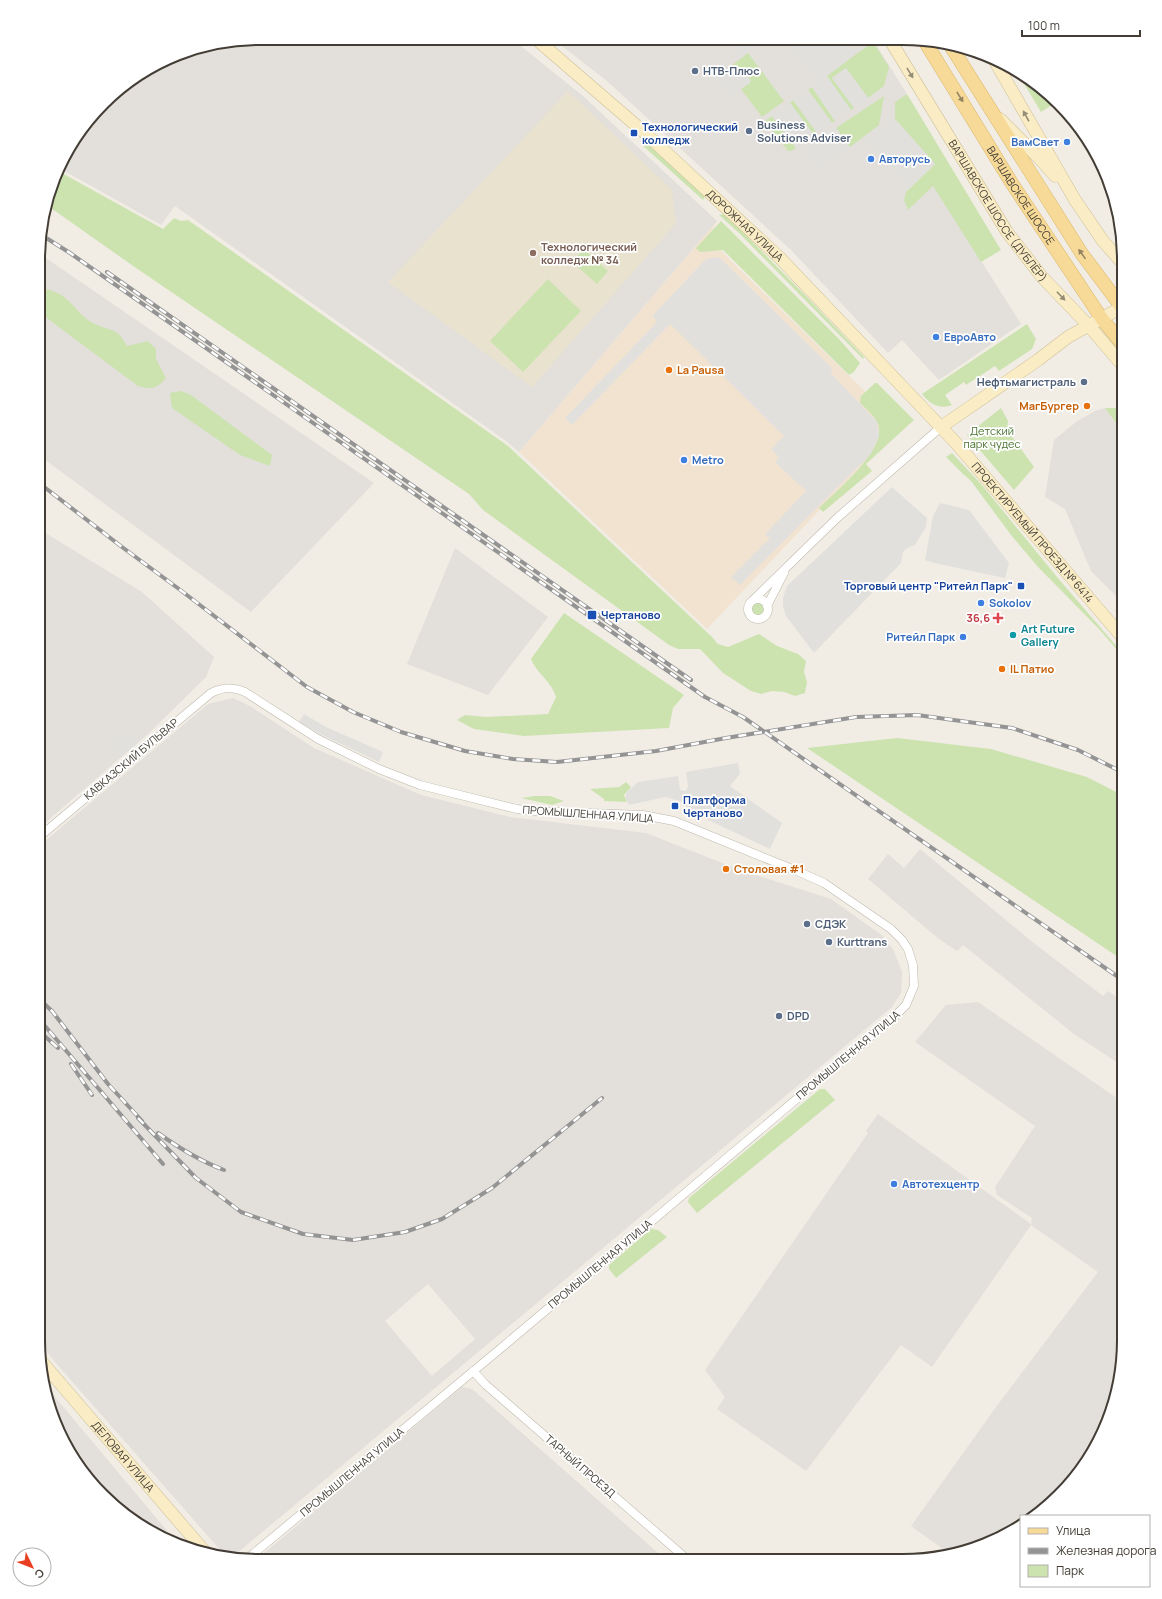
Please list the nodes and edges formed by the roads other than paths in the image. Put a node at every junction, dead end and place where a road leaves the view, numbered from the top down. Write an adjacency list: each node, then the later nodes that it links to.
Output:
1 (543, 45): 15 (main road, ДОРОЖНАЯ УЛИЦА)
2 (893, 45): 12 (main road, ВАРШАВСКОЕ ШОССЕ (ДУБЛЁР), one-way to 12)
3 (928, 47): 11 (main road, ВАРШАВСКОЕ ШОССЕ, one-way to 11)
4 (954, 51): 6 (main road, ВАРШАВСКОЕ ШОССЕ)
5 (999, 68): 7 (main road, one-way to 5)
6 (990, 108): 7 (main road); 9 (main road, ВАРШАВСКОЕ ШОССЕ, one-way to 6)
7 (1075, 200): 8 (main road)
8 (1117, 257)
9 (1117, 300)
10 (1117, 311): 11 (main road)
11 (1102, 319): 12 (main road); 13 (main road, ВАРШАВСКОЕ ШОССЕ)
12 (1089, 326): 14 (main road, ВАРШАВСКОЕ ШОССЕ (ДУБЛЁР)); 15 (main road)
13 (1117, 337)
14 (1117, 359)
15 (941, 427): 16 (street); 19 (main road, ПРОЕКТИРУЕМЫЙ ПРОЕЗД № 6414)
16 (788, 565): 17 (street); 18 (street)
17 (753, 600): 18 (street); 18 (street)
18 (768, 606)
19 (1117, 631)
20 (227, 688): 21 (street, КАВКАЗСКИЙ БУЛЬВАР); 23 (street, ПРОМЫШЛЕННАЯ УЛИЦА)
21 (45, 832)
22 (47, 1368): 24 (main road, ДЕЛОВАЯ УЛИЦА)
23 (473, 1371): 25 (street, ПРОМЫШЛЕННАЯ УЛИЦА); 26 (street, ТАРНЫЙ ПРОЕЗД)
24 (200, 1546)
25 (253, 1554)
26 (681, 1554)

